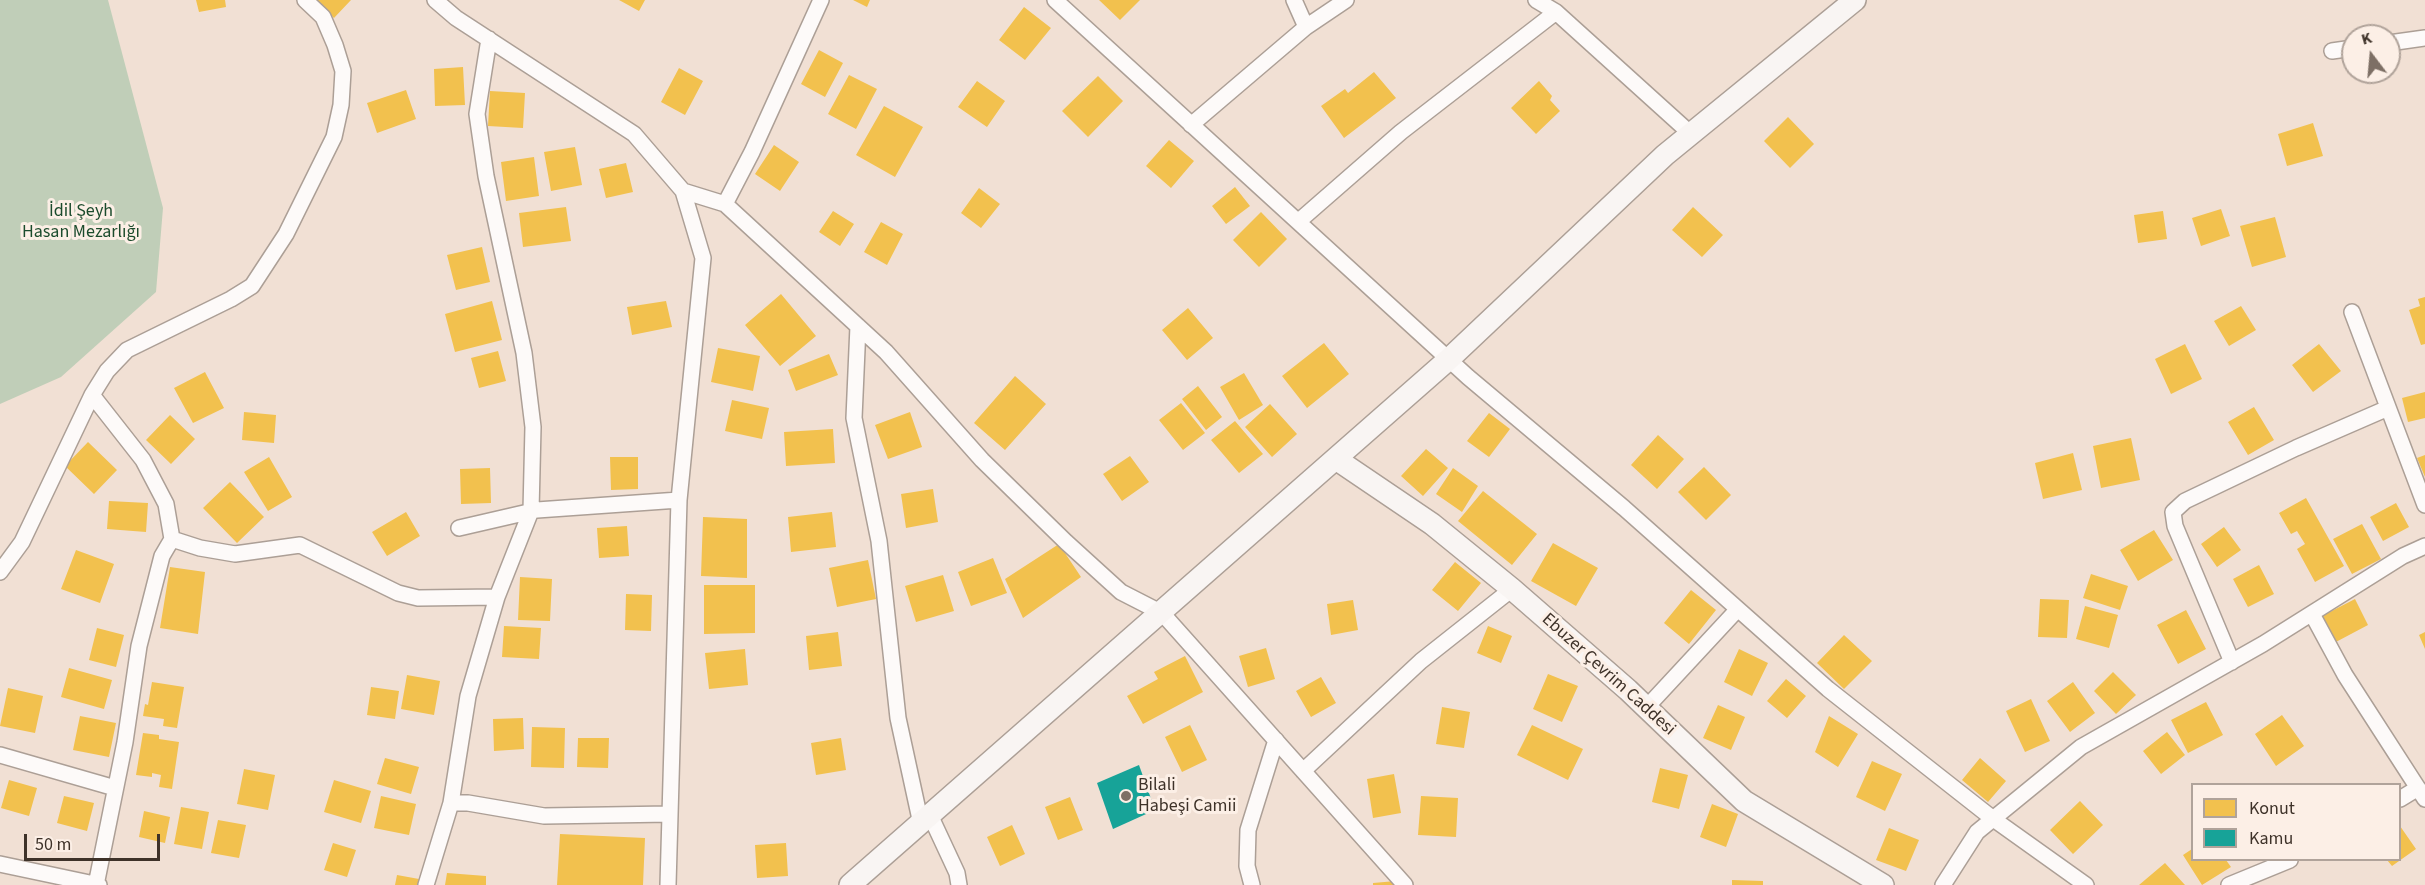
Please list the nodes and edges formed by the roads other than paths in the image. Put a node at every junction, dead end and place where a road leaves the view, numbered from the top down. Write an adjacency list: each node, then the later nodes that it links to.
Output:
1 (305, 0): 24 (street)
2 (435, 0): 12 (street)
3 (821, 0): 19 (street)
4 (1055, 0): 16 (street)
5 (1294, 0): 10 (street)
6 (1346, 0): 10 (street)
7 (1536, 0): 9 (street)
8 (1855, 0): 17 (street)
9 (1556, 12): 17 (street); 20 (street)
10 (1306, 27): 16 (street)
11 (2425, 38): 13 (street)
12 (489, 39): 18 (street); 29 (street)
13 (2401, 41)
14 (2341, 50): 15 (street)
15 (2332, 51)
16 (1191, 125): 20 (street)
17 (1691, 134): 23 (street)
18 (683, 191): 19 (street); 27 (street)
19 (725, 204): 22 (street)
20 (1299, 221): 23 (street)
21 (2352, 312): 25 (street)
22 (858, 326): 37 (street); 50 (street)
23 (1449, 360): 26 (street); 36 (street)
24 (92, 395): 31 (street); 33 (street)
25 (2388, 408): 28 (street); 39 (street)
26 (1335, 459): 34 (street, Ebuzer Çevrim Caddesi); 37 (street)
27 (679, 500): 29 (street); 48 (street)
28 (2425, 506)
29 (531, 511): 30 (street); 35 (street)
30 (459, 528)
31 (172, 539): 35 (street); 44 (street)
32 (2425, 546): 38 (street)
33 (0, 572)
34 (1512, 589): 40 (street, Ebuzer Çevrim Caddesi); 43 (street)
35 (497, 597): 47 (street)
36 (1737, 610): 40 (street); 49 (street)
37 (1162, 613): 41 (street); 50 (street)
38 (2312, 614): 39 (street); 45 (street)
39 (2232, 662): 49 (street)
40 (1647, 708): 60 (street, Ebuzer Çevrim Caddesi)
41 (1276, 740): 43 (street); 58 (street)
42 (0, 755): 44 (street)
43 (1304, 771): 59 (street)
44 (116, 788): 53 (street)
45 (2422, 794): 46 (street)
46 (2401, 799)
47 (451, 803): 48 (street); 54 (street)
48 (670, 814): 55 (street)
49 (1992, 818): 61 (street); 62 (street)
50 (926, 820): 56 (street); 57 (street)
51 (2288, 861): 63 (street)
52 (0, 864): 53 (street)
53 (97, 885)
54 (426, 885)
55 (668, 885)
56 (850, 885)
57 (959, 885)
58 (1252, 885)
59 (1405, 885)
60 (1884, 885)
61 (1943, 885)
62 (2086, 885)
63 (2229, 885)

